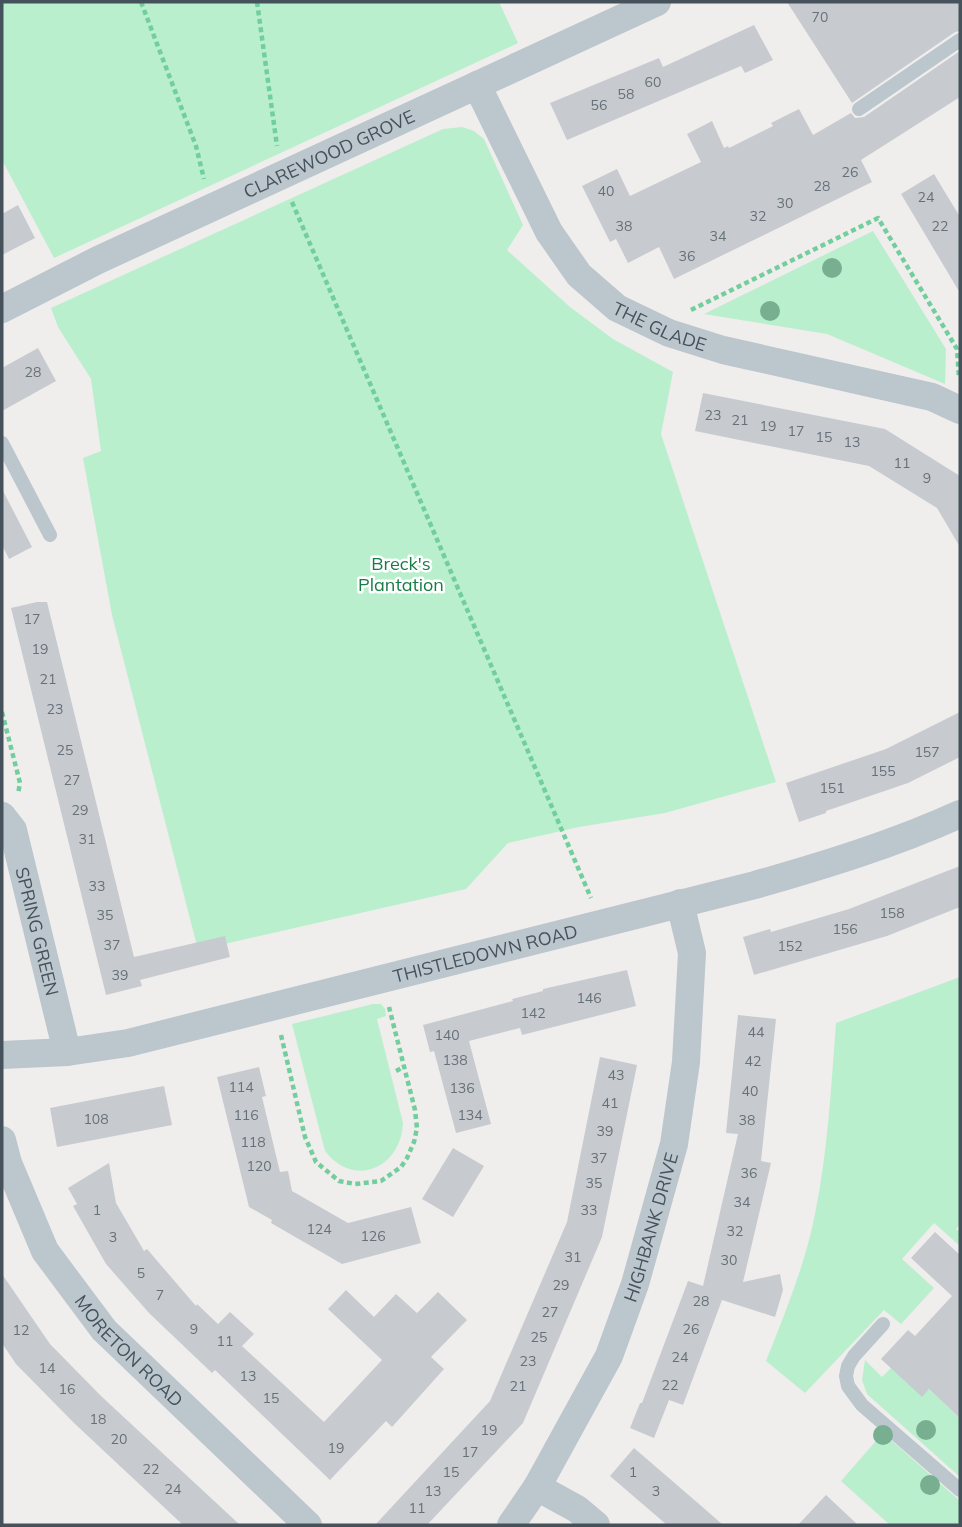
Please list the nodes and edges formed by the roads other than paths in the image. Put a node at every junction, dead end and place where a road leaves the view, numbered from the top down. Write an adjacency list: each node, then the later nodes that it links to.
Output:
1 (657, 2): 3 (street, CLAREWOOD GROVE)
2 (960, 40): 4 (lane)
3 (477, 85): 5 (street, CLAREWOOD GROVE); 6 (street, THE GLADE)
4 (859, 109)
5 (2, 309)
6 (960, 397)
7 (2, 443): 8 (lane)
8 (50, 535)
9 (960, 814): 11 (street, THISTLEDOWN ROAD)
10 (8, 823): 12 (street, SPRING GREEN)
11 (680, 903): 12 (street, THISTLEDOWN ROAD); 16 (street, HIGHBANK DRIVE)
12 (67, 1052): 13 (street, THISTLEDOWN ROAD)
13 (2, 1055)
14 (2, 1140): 18 (street, MORETON ROAD)
15 (883, 1324): 17 (lane)
16 (537, 1487): 19 (street, HIGHBANK DRIVE); 20 (street)
17 (960, 1490)
18 (309, 1525)
19 (511, 1525)
20 (596, 1525)

